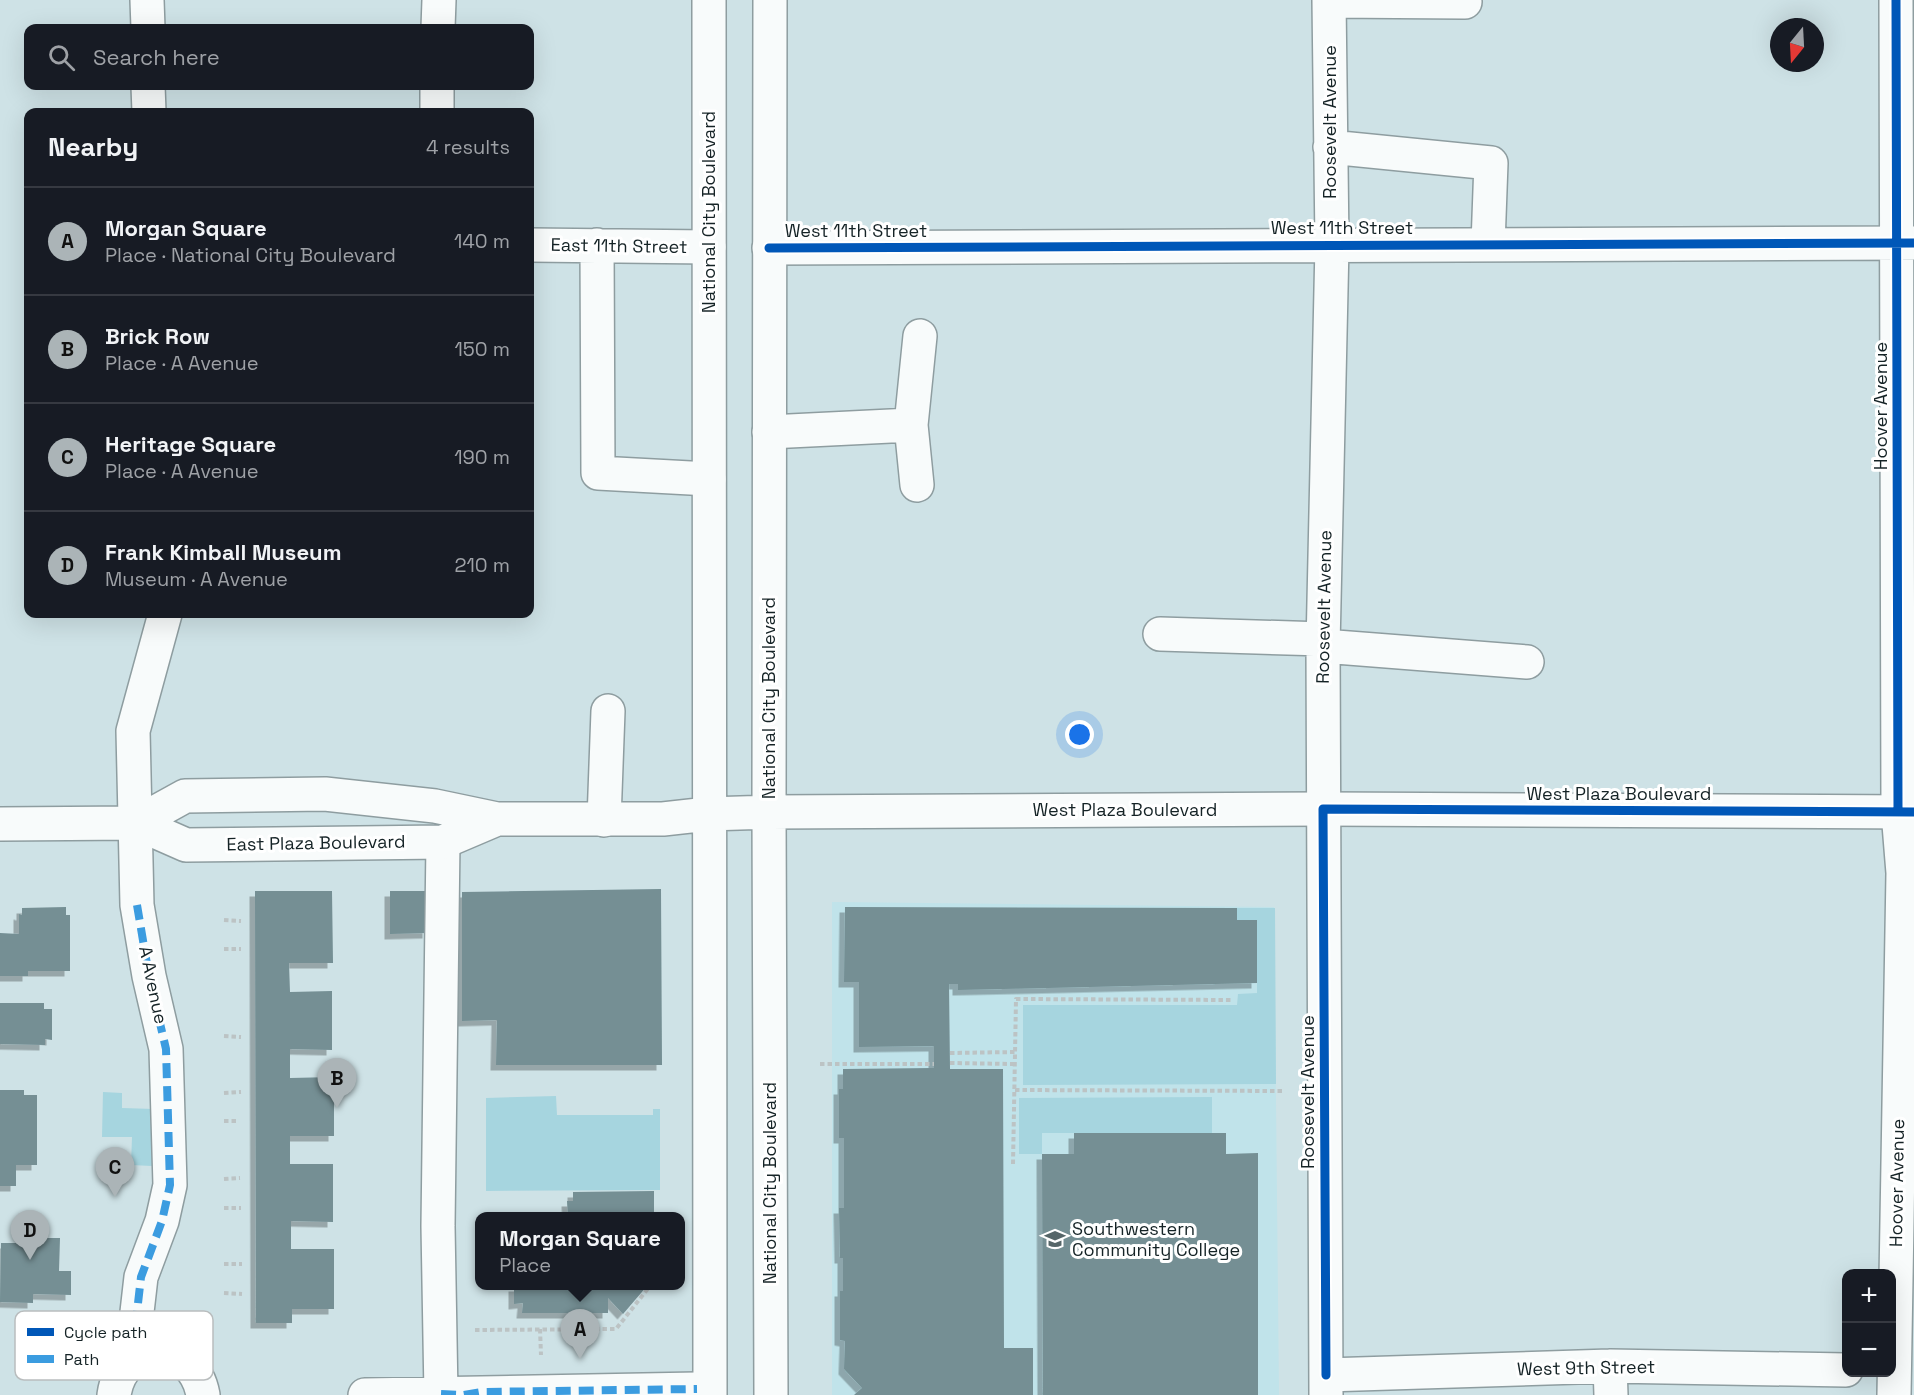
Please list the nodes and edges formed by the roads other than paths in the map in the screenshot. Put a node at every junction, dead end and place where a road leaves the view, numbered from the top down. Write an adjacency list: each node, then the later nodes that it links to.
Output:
1 (147, 0): 8 (street)
2 (439, 0): 9 (street)
3 (709, 0): 21 (street, National City Boulevard)
4 (770, 0): 22 (street, National City Boulevard)
5 (1896, 0): 10 (street, Hoover Avenue)
6 (1329, 1): 7 (street); 15 (street, Roosevelt Avenue)
7 (1465, 2)
8 (148, 24)
9 (438, 24)
10 (1905, 42): 16 (street, Hoover Avenue)
11 (148, 90): 13 (street)
12 (437, 90): 14 (street)
13 (149, 108)
14 (436, 108)
15 (1330, 147): 17 (street); 20 (street, Roosevelt Avenue)
16 (1905, 243): 17 (street, West 11th Street); 35 (street, Hoover Avenue)
17 (1488, 244): 20 (street, West 11th Street)
18 (534, 245): 19 (street, East 11th Street)
19 (597, 245): 21 (street, East 11th Street); 26 (street)
20 (1332, 245): 22 (street, West 11th Street); 30 (street, Roosevelt Avenue)
21 (709, 247): 26 (street, National City Boulevard)
22 (769, 248): 25 (street, National City Boulevard)
23 (920, 336): 24 (street)
24 (911, 425): 25 (street); 27 (street)
25 (769, 432): 34 (street, National City Boulevard)
26 (709, 478): 36 (street, National City Boulevard)
27 (917, 485)
28 (164, 618): 39 (street, A Avenue)
29 (1160, 634): 30 (street)
30 (1323, 642): 31 (street); 33 (street, Roosevelt Avenue)
31 (1527, 662)
32 (608, 711): 38 (street)
33 (1323, 809): 34 (street, West Plaza Boulevard); 35 (street, West Plaza Boulevard); 48 (street, Roosevelt Avenue)
34 (768, 812): 36 (street, East Plaza Boulevard); 54 (street, National City Boulevard)
35 (1906, 812): 44 (street, Hoover Avenue)
36 (708, 814): 38 (street, East Plaza Boulevard); 49 (street, National City Boulevard)
37 (497, 819): 38 (street, East Plaza Boulevard); 39 (street, East Plaza Boulevard); 41 (street, East Plaza Boulevard)
38 (604, 820)
39 (136, 823): 40 (street, East Plaza Boulevard); 41 (street, East Plaza Boulevard); 42 (street, A Avenue)
40 (0, 824)
41 (443, 842): 53 (street)
42 (137, 1311)
43 (1842, 1370): 47 (street, West 9th Street)
44 (1898, 1377)
45 (117, 1380): 50 (street)
46 (200, 1380): 51 (street)
47 (1611, 1380): 48 (street, West 9th Street)
48 (1326, 1385)
49 (704, 1392): 53 (street)
50 (114, 1395)
51 (203, 1395)
52 (365, 1395): 53 (street)
53 (441, 1395)
54 (771, 1395)

